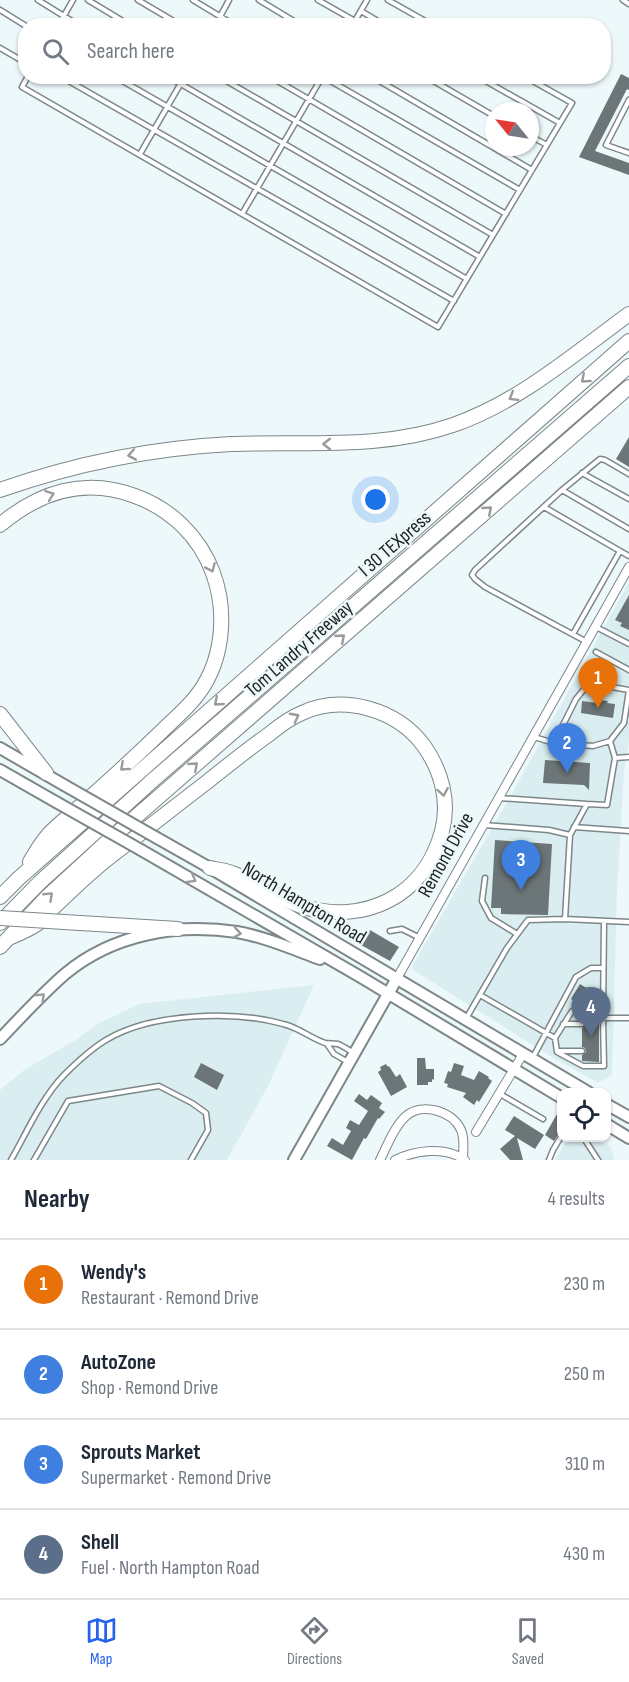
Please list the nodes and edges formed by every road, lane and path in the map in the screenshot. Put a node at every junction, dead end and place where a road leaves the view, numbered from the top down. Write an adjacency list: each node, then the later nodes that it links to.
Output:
1 (38, 0): 15 (lane)
2 (73, 0): 15 (lane)
3 (88, 0): 18 (lane)
4 (138, 0): 19 (lane)
5 (193, 0): 16 (lane)
6 (230, 0): 16 (lane)
7 (259, 0): 21 (lane)
8 (318, 0): 22 (lane)
9 (388, 0): 25 (lane)
10 (623, 0): 12 (lane)
11 (366, 1): 14 (lane)
12 (629, 4)
13 (0, 10): 26 (lane)
14 (361, 11): 23 (lane); 24 (lane)
15 (64, 16): 17 (lane)
16 (220, 16): 20 (lane)
17 (67, 18)
18 (118, 18)
19 (168, 18)
20 (223, 18)
21 (289, 18)
22 (345, 18)
23 (356, 18)
24 (373, 18)
25 (420, 18)
26 (18, 21)
27 (0, 48): 28 (lane)
28 (18, 58)
29 (24, 84): 52 (lane)
30 (74, 84): 47 (lane)
31 (128, 84): 43 (lane)
32 (180, 84): 43 (lane); 49 (lane)
33 (232, 84): 45 (lane)
34 (282, 84): 41 (lane)
35 (318, 84): 41 (lane)
36 (334, 84): 56 (lane)
37 (385, 84): 54 (lane)
38 (439, 84): 44 (lane)
39 (491, 84): 46 (lane)
40 (538, 84): 46 (lane)
41 (309, 100): 45 (lane); 58 (lane)
42 (629, 100): 51 (lane)
43 (167, 107): 47 (lane); 53 (lane)
44 (485, 111)
45 (296, 122): 49 (lane); 59 (lane)
46 (560, 123): 50 (lane)
47 (154, 130): 52 (lane); 55 (lane)
48 (539, 141): 50 (lane)
49 (283, 145): 53 (lane); 60 (lane)
50 (547, 145): 54 (lane)
51 (629, 153)
52 (140, 154): 57 (lane)
53 (270, 166): 55 (lane); 61 (lane)
54 (532, 170): 56 (lane)
55 (257, 189): 57 (lane); 62 (lane)
56 (520, 190): 58 (lane)
57 (243, 214): 62 (lane)
58 (506, 214): 59 (lane)
59 (493, 235): 60 (lane)
60 (480, 257): 61 (lane)
61 (467, 279): 62 (lane)
62 (454, 301)
63 (629, 314): 69 (highway, one-way to 69)
64 (629, 340): 103 (highway, Tom Landry Freeway, one-way to 103)
65 (629, 366): 107 (highway, I 30 TEXpress)
66 (629, 387): 114 (highway, Tom Landry Freeway, one-way to 66)
67 (582, 473): 68 (lane); 71 (lane); 72 (lane)
68 (629, 474)
69 (24, 482): 70 (highway); 73 (highway)
70 (0, 490)
71 (562, 490): 74 (lane); 76 (lane)
72 (629, 499)
73 (0, 500)
74 (544, 507): 77 (lane); 81 (lane)
75 (0, 525): 103 (highway, one-way to 103)
76 (629, 529)
77 (620, 551): 78 (lane); 81 (lane)
78 (629, 556)
79 (629, 567): 80 (street, Remond Drive)
80 (596, 626): 82 (street, Remond Drive); 83 (lane)
81 (573, 634): 82 (lane)
82 (587, 642): 88 (street, Remond Drive)
83 (629, 644)
84 (596, 652): 85 (lane)
85 (629, 670)
86 (629, 690): 89 (lane); 90 (lane)
87 (0, 714): 95 (highway)
88 (533, 737): 90 (lane); 96 (street, Remond Drive)
89 (610, 741): 90 (lane); 93 (lane)
90 (554, 743)
91 (0, 748): 95 (main road, North Hampton Road)
92 (629, 757): 93 (lane)
93 (615, 758): 97 (lane)
94 (0, 770): 116 (main road, North Hampton Road, one-way to 116, bridge)
95 (46, 773): 102 (main road, North Hampton Road, bridge)
96 (499, 798): 97 (lane); 98 (street, Remond Drive)
97 (586, 804): 99 (lane)
98 (484, 825): 101 (lane); 113 (street, Remond Drive)
99 (574, 827): 100 (lane); 101 (lane)
100 (629, 831)
101 (570, 835): 106 (lane)
102 (210, 868): 114 (highway, one-way to 102); 117 (main road, North Hampton Road)
103 (19, 878): 105 (highway, Tom Landry Freeway)
104 (485, 878): 112 (lane)
105 (0, 897)
106 (565, 919): 108 (lane); 112 (lane)
107 (0, 920): 110 (highway, bridge)
108 (604, 921): 109 (lane); 115 (lane)
109 (629, 922)
110 (178, 929): 116 (main road, one-way to 116); 128 (main road, one-way to 110)
111 (390, 932): 113 (lane)
112 (517, 934): 119 (lane)
113 (420, 938): 117 (street, Remond Drive)
114 (4, 943)
115 (603, 968): 120 (lane); 126 (lane)
116 (359, 976): 118 (main road, North Hampton Road)
117 (396, 980): 118 (main road, Remond Drive); 123 (main road, North Hampton Road)
118 (388, 994): 133 (main road, Remond Drive); 134 (main road, North Hampton Road)
119 (480, 995): 123 (lane); 126 (lane)
120 (603, 1012): 121 (lane); 124 (lane)
121 (603, 1018): 122 (lane); 131 (lane)
122 (629, 1018)
123 (465, 1020): 132 (main road, North Hampton Road)
124 (563, 1024): 125 (lane); 127 (lane)
125 (582, 1024)
126 (546, 1032): 127 (lane); 132 (lane)
127 (555, 1038): 131 (lane)
128 (0, 1039)
129 (326, 1043): 133 (lane); 133 (lane); 147 (lane)
130 (582, 1051): 131 (lane)
131 (557, 1052)
132 (527, 1057): 134 (street); 135 (main road, North Hampton Road)
133 (352, 1058): 150 (main road, Remond Drive)
134 (514, 1069): 136 (street); 137 (main road, North Hampton Road)
135 (581, 1088)
136 (499, 1094): 140 (lane); 142 (street)
137 (557, 1096)
138 (611, 1107): 139 (main road)
139 (629, 1117)
140 (543, 1119)
141 (611, 1127): 143 (main road)
142 (476, 1132)
143 (629, 1138)
144 (557, 1142): 153 (lane)
145 (586, 1142): 154 (lane)
146 (463, 1159): 151 (street); 152 (street)
147 (11, 1160)
148 (34, 1160): 149 (lane)
149 (191, 1160)
150 (294, 1160)
151 (380, 1160)
152 (394, 1160)
153 (549, 1160)
154 (598, 1160)

